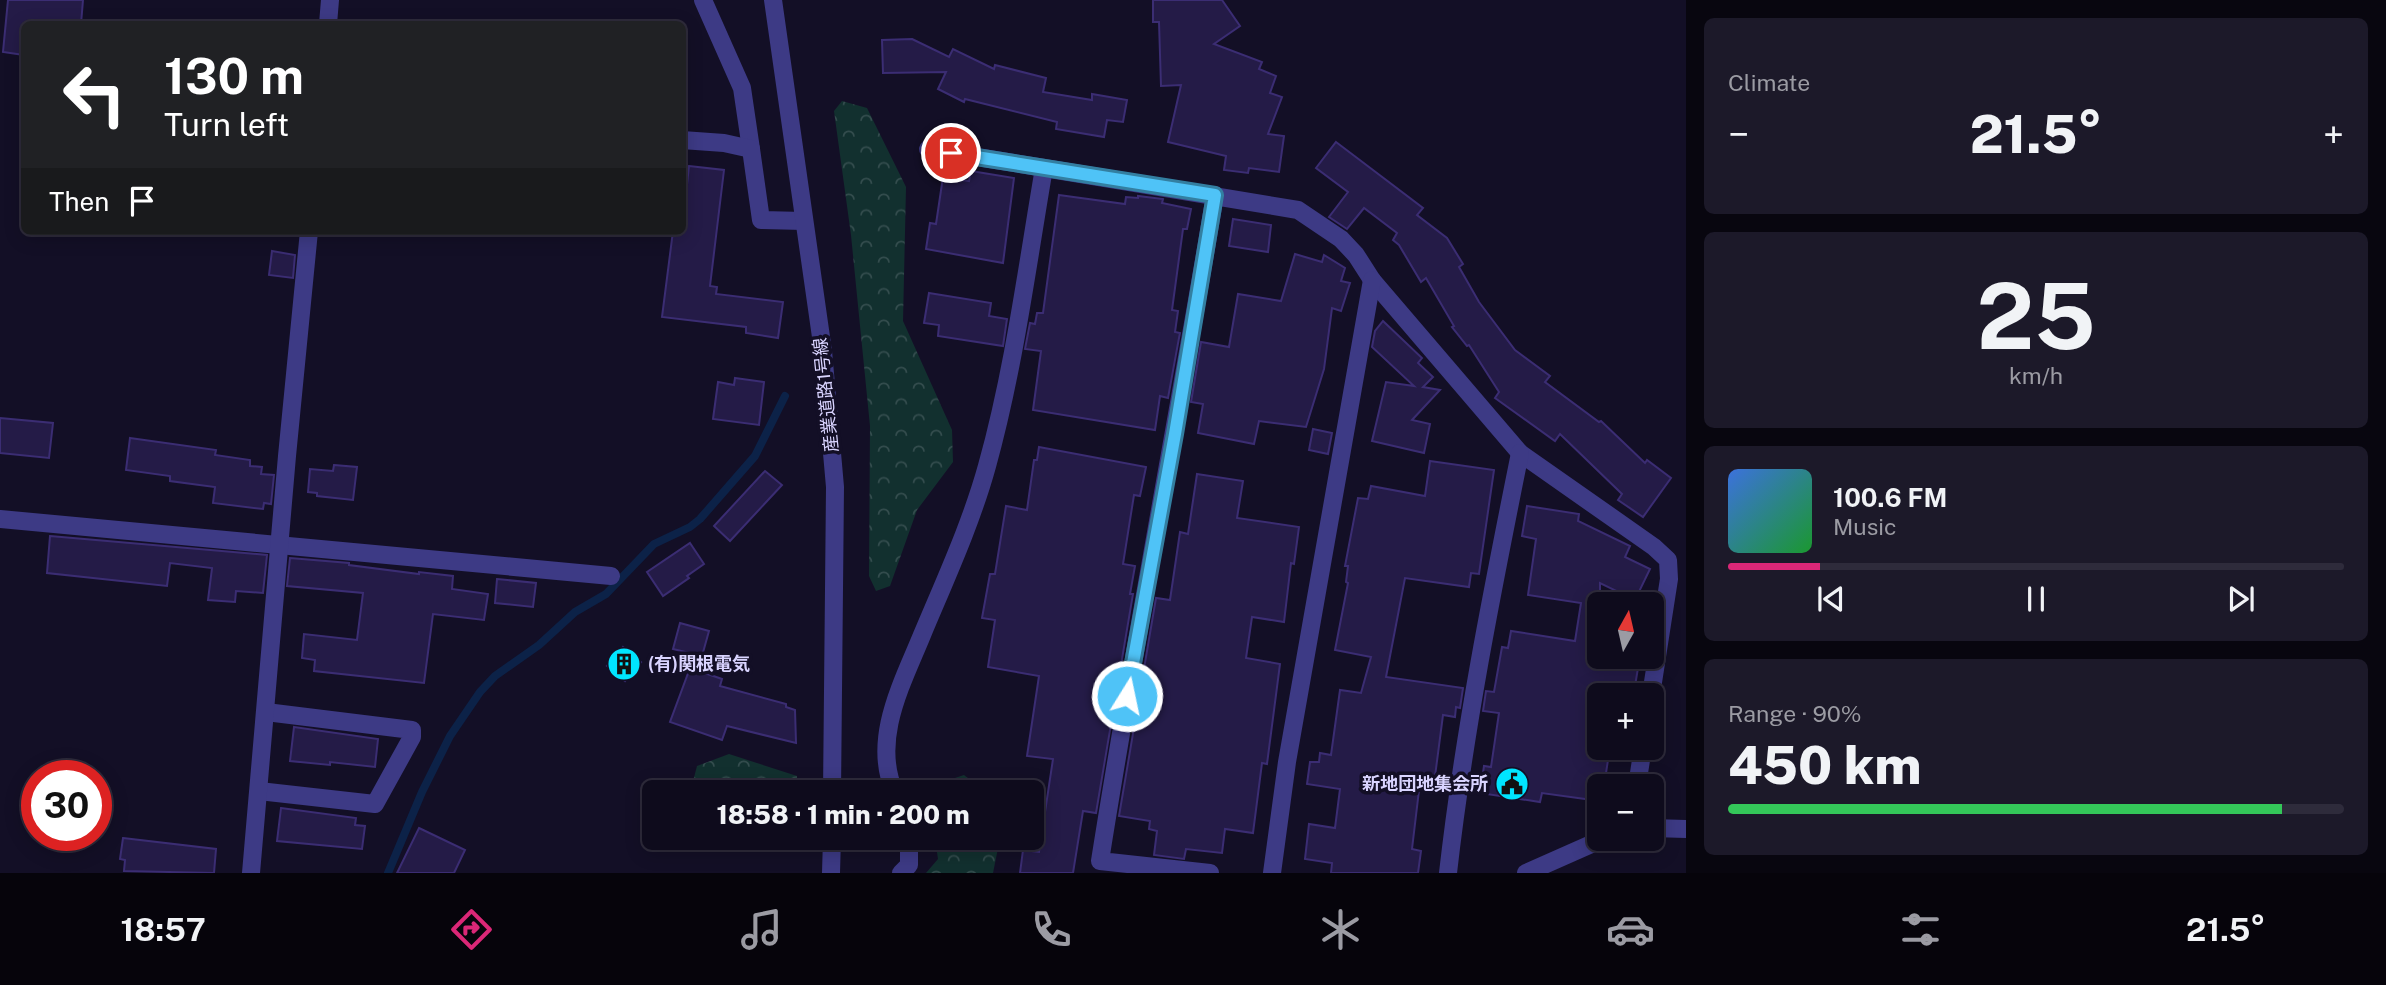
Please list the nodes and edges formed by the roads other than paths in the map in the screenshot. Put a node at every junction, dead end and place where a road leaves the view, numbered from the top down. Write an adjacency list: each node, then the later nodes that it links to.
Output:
1 (330, 0): 4 (street)
2 (703, 0): 6 (street)
3 (773, 0): 10 (street, 産業道路1号線)
4 (328, 21)
5 (686, 140): 6 (street)
6 (751, 149): 10 (street)
7 (928, 149): 8 (street)
8 (1044, 168): 9 (street); 20 (street)
9 (1215, 195): 12 (street); 30 (street)
10 (804, 221): 19 (street, 産業道路1号線)
11 (309, 235): 15 (street)
12 (1373, 280): 13 (street); 31 (street)
13 (1520, 453): 17 (street); 32 (street)
14 (0, 519): 15 (street)
15 (280, 545): 16 (street); 18 (street)
16 (611, 576)
17 (1653, 683)
18 (266, 712): 21 (street); 21 (street)
19 (832, 780)
20 (892, 780)
21 (259, 791): 27 (street)
22 (1664, 828): 23 (street)
23 (1686, 829)
24 (1587, 846): 33 (street)
25 (832, 850): 28 (street)
26 (909, 850): 29 (street)
27 (251, 873)
28 (831, 873)
29 (901, 873)
30 (1210, 873)
31 (1272, 873)
32 (1448, 873)
33 (1526, 873)

